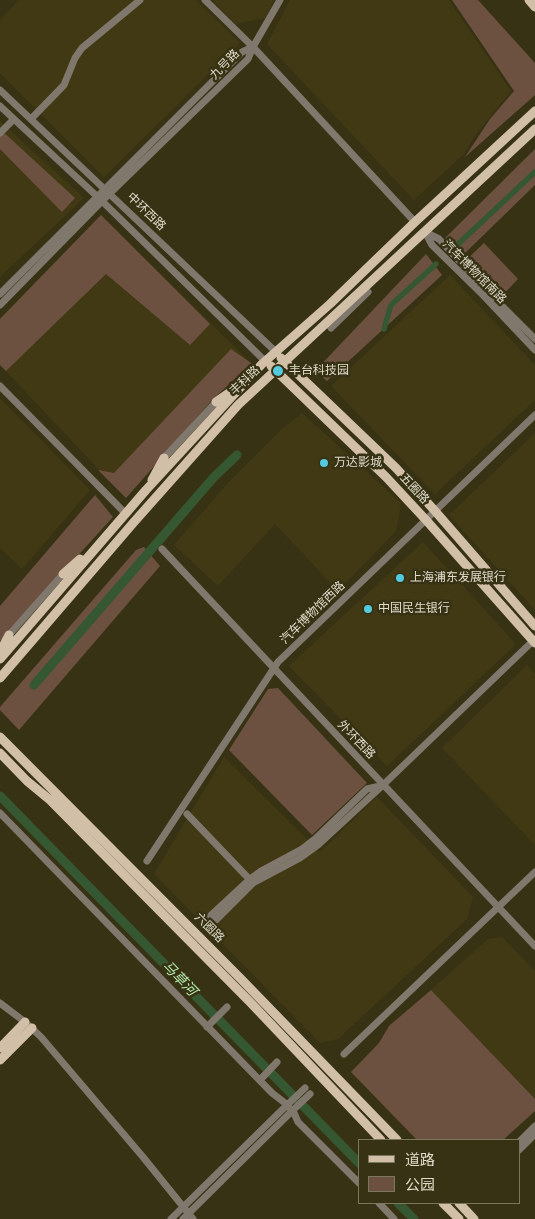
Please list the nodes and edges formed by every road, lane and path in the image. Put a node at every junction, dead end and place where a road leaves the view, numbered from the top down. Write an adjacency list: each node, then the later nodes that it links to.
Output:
1 (140, 0): 11 (street)
2 (205, 0): 6 (street)
3 (280, 0): 6 (street, 九号路)
4 (529, 0): 5 (main road)
5 (535, 6)
6 (253, 47): 14 (street, 九号路); 16 (street)
7 (0, 90): 11 (street, 中环西路)
8 (0, 106): 10 (street, 中环西路)
9 (535, 111): 16 (main road, 丰科路)
10 (14, 119): 13 (street); 15 (street, 中环西路)
11 (31, 119): 14 (street, 中环西路)
12 (535, 129): 17 (main road, 丰科路)
13 (0, 133)
14 (108, 191): 15 (street, 九号路); 26 (street, 中环西路)
15 (99, 199): 20 (street, 九号路); 21 (street, 九号路); 27 (street, 中环西路)
16 (415, 222): 26 (main road, 丰科路)
17 (424, 232): 18 (main road, 丰科路); 23 (street, 汽车博物馆南路); 25 (street, 汽车博物馆南路)
18 (385, 268): 19 (main road); 24 (main road, 丰科路)
19 (368, 292): 22 (street)
20 (0, 294)
21 (0, 305)
22 (331, 328): 24 (main road)
23 (535, 339)
24 (305, 342): 28 (main road, 丰科路)
25 (535, 350)
26 (276, 352): 27 (main road, 丰科路); 28 (main road, 五圈路)
27 (265, 361): 29 (main road, 五圈路); 31 (main road, 丰科路)
28 (284, 362): 29 (main road, 丰科路); 36 (main road, 五圈路)
29 (275, 370): 38 (main road, 五圈路); 48 (main road, 丰科路)
30 (0, 386): 37 (street)
31 (240, 386): 32 (main road); 35 (main road, 丰科路)
32 (216, 402): 34 (street, 丰科路)
33 (535, 415): 36 (street, 汽车博物馆西路)
34 (164, 458): 35 (main road)
35 (146, 490): 37 (main road, 丰科路)
36 (435, 511): 38 (street, 汽车博物馆西路); 42 (main road, 五圈路)
37 (126, 514): 39 (main road, 丰科路)
38 (426, 520): 44 (main road, 五圈路); 47 (street, 汽车博物馆西路)
39 (96, 547): 41 (main road); 46 (main road, 丰科路)
40 (162, 549): 47 (street, 外环西路)
41 (63, 574): 43 (street)
42 (535, 626)
43 (9, 635): 45 (main road)
44 (534, 641): 51 (street)
45 (0, 652)
46 (0, 659)
47 (273, 669): 51 (street, 外环西路); 54 (street, 汽车博物馆西路)
48 (0, 678)
49 (0, 737): 72 (main road, 六圈路)
50 (0, 753): 71 (main road, 六圈路)
51 (383, 785): 56 (street); 57 (street, 外环西路)
52 (0, 813): 62 (street)
53 (187, 814): 56 (street)
54 (147, 861)
55 (535, 872): 57 (street)
56 (252, 881): 56 (street)
57 (499, 907): 58 (street, 外环西路); 64 (street)
58 (535, 946)
59 (0, 1003): 61 (street)
60 (227, 1007): 62 (street)
61 (28, 1025): 63 (main road); 65 (main road); 78 (street)
62 (207, 1027): 67 (street)
63 (0, 1048)
64 (344, 1054)
65 (0, 1060)
66 (278, 1062): 67 (street, bridge)
67 (259, 1080): 75 (street)
68 (307, 1091): 78 (street, bridge)
69 (535, 1126): 73 (street)
70 (535, 1134): 74 (street)
71 (380, 1139)
72 (396, 1139)
73 (520, 1141)
74 (520, 1149)
75 (358, 1182)
76 (380, 1204): 80 (street)
77 (456, 1207): 81 (main road)
78 (187, 1215): 79 (street)
79 (171, 1219)
80 (394, 1219)
81 (474, 1219)

